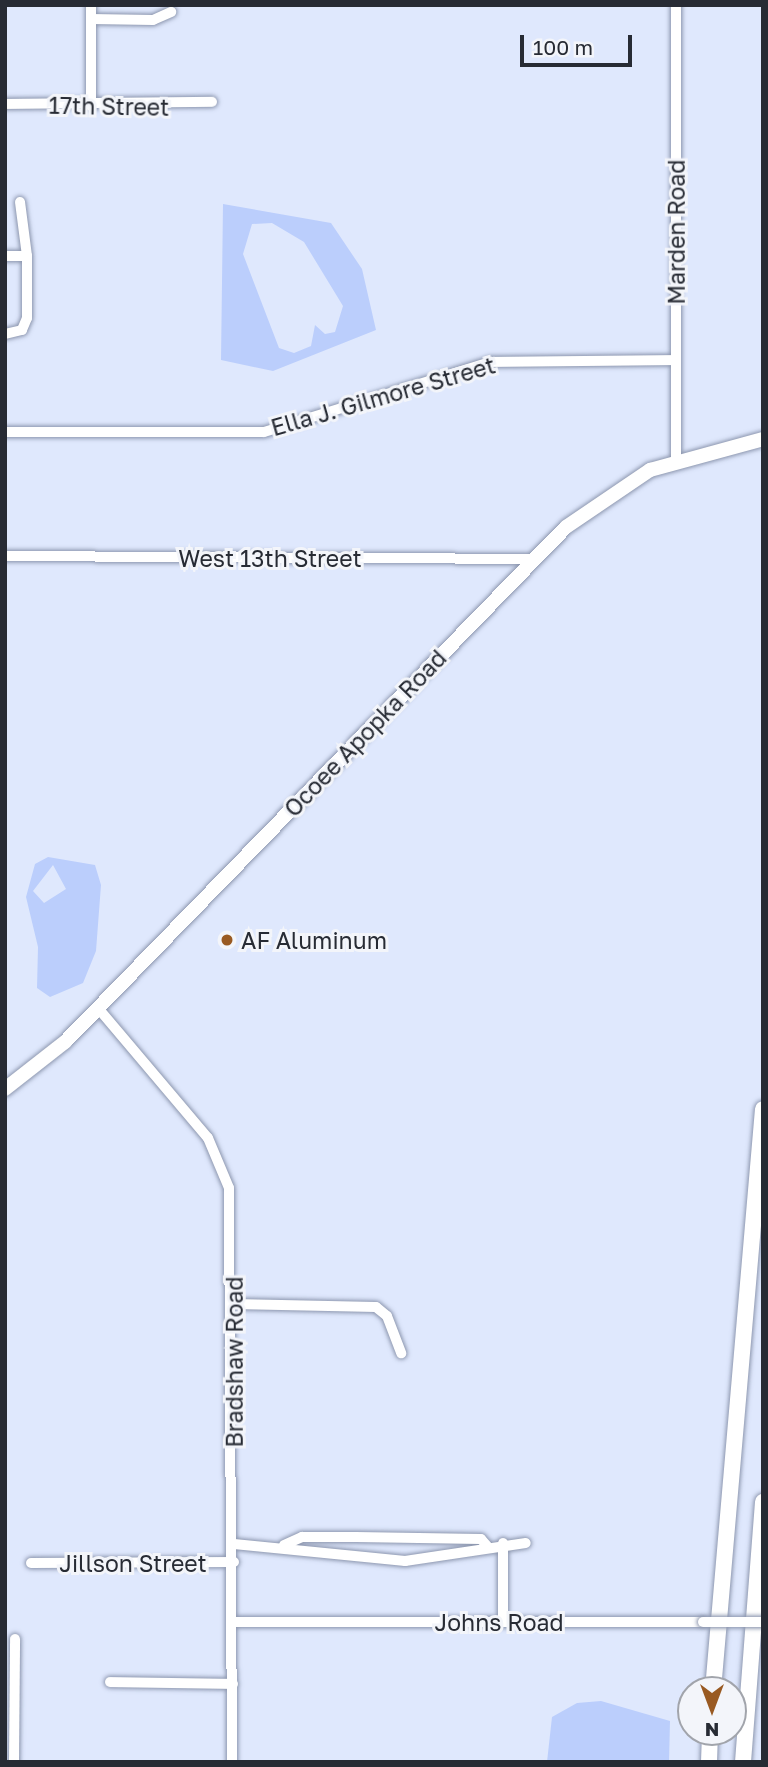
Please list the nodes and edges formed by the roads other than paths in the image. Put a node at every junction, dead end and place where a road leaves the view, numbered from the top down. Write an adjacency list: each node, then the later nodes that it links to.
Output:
1 (91, 5): 4 (street)
2 (676, 5): 12 (street, Marden Road)
3 (171, 12): 4 (street)
4 (91, 19): 7 (street)
5 (212, 102): 7 (street, 17th Street)
6 (5, 104): 7 (street, 17th Street)
7 (91, 106)
8 (20, 202): 10 (street)
9 (5, 256): 10 (street)
10 (27, 256): 11 (street)
11 (5, 334)
12 (676, 360): 13 (street, Ella J. Gilmore Street); 15 (street, Marden Road)
13 (5, 432)
14 (763, 439): 15 (main road, Ocoee Apopka Road)
15 (676, 459): 17 (main road, Ocoee Apopka Road)
16 (5, 556): 17 (street, West 13th Street)
17 (534, 559): 18 (main road, Ocoee Apopka Road)
18 (98, 1008): 19 (main road, Ocoee Apopka Road); 21 (street, Bradshaw Road)
19 (5, 1089)
20 (763, 1109): 35 (highway)
21 (234, 1304): 22 (street); 26 (street, Bradshaw Road)
22 (401, 1353)
23 (763, 1502): 40 (highway)
24 (503, 1543): 25 (street); 28 (street); 32 (street)
25 (526, 1543)
26 (234, 1544): 27 (street); 29 (street, Bradshaw Road)
27 (284, 1545): 28 (street); 28 (street)
28 (488, 1547)
29 (234, 1562): 30 (street, Jillson Street); 31 (street, Bradshaw Road)
30 (31, 1563)
31 (234, 1622): 32 (street, Johns Road); 37 (street, Bradshaw Road)
32 (503, 1622): 33 (street, Johns Road, bridge)
33 (763, 1622)
34 (15, 1639): 38 (street)
35 (714, 1676)
36 (110, 1682): 37 (street)
37 (233, 1684): 39 (street, Bradshaw Road)
38 (14, 1762)
39 (232, 1762)
40 (743, 1762)

